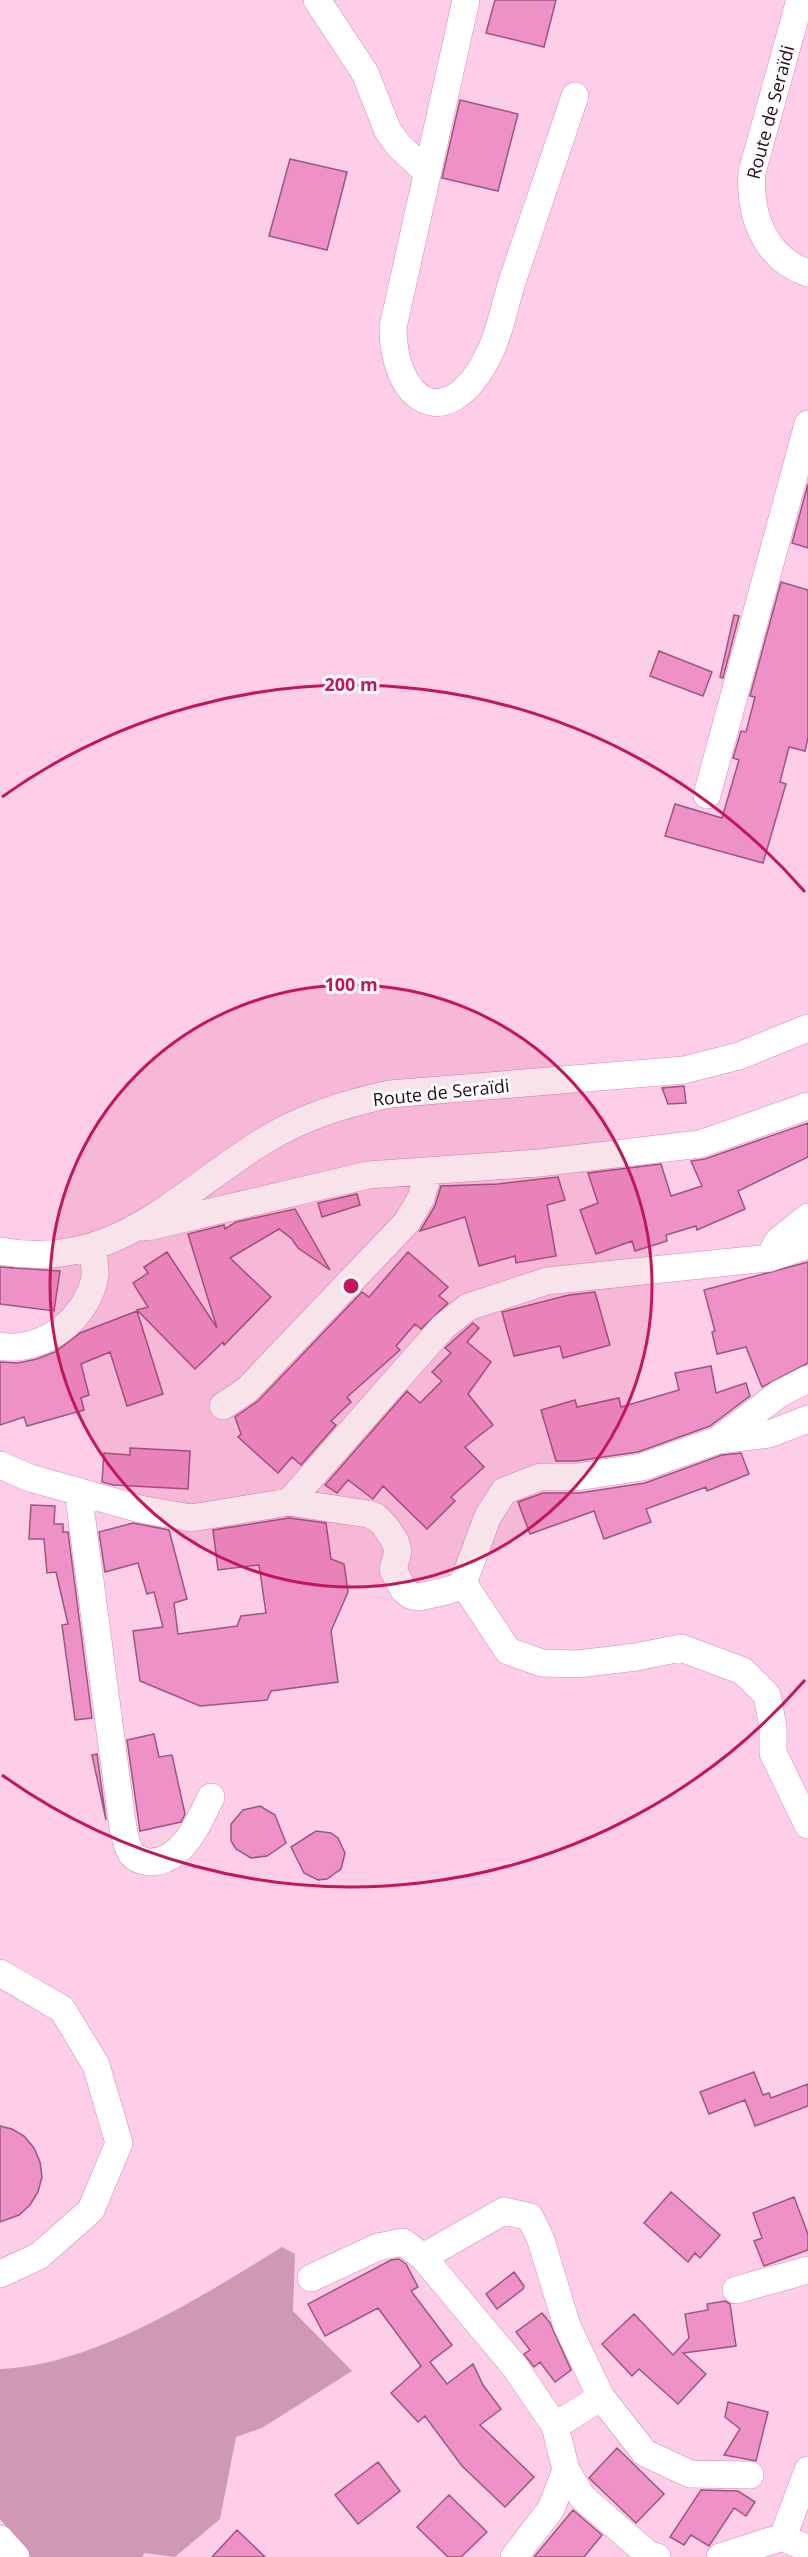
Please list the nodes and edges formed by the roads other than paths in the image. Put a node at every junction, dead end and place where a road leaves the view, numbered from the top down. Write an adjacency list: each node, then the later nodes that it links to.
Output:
1 (317, 0): 5 (street)
2 (466, 0): 5 (street)
3 (800, 0): 6 (street, Route de Seraïdi)
4 (575, 96): 5 (street)
5 (426, 171)
6 (808, 273)
7 (808, 424): 8 (street)
8 (707, 795)
9 (808, 1028): 13 (street, Route de Seraïdi)
10 (808, 1106): 11 (street)
11 (429, 1171): 13 (street); 20 (street)
12 (808, 1217): 17 (street)
13 (134, 1230): 15 (street, Route de Seraïdi)
14 (808, 1245): 17 (street)
15 (92, 1249): 16 (street, Route de Seraïdi); 18 (street)
16 (0, 1251)
17 (769, 1258): 25 (street)
18 (0, 1346)
19 (808, 1379): 22 (street)
20 (223, 1406)
21 (808, 1419): 22 (street)
22 (718, 1440): 26 (street)
23 (0, 1465): 24 (street)
24 (78, 1491): 25 (street); 27 (street)
25 (289, 1502): 26 (street)
26 (463, 1583): 28 (street)
27 (211, 1797)
28 (808, 1825)
29 (0, 1973): 32 (street)
30 (423, 2257): 33 (street); 35 (street); 36 (street)
31 (808, 2270): 34 (street)
32 (0, 2274)
33 (311, 2278)
34 (736, 2290)
35 (601, 2397): 36 (street); 39 (street)
36 (555, 2426): 37 (street)
37 (566, 2470): 43 (street); 45 (street)
38 (808, 2470): 40 (street)
39 (750, 2475)
40 (783, 2537): 42 (street); 46 (street)
41 (0, 2539): 44 (street)
42 (808, 2549)
43 (650, 2556)
44 (16, 2557)
45 (514, 2557)
46 (720, 2557)

